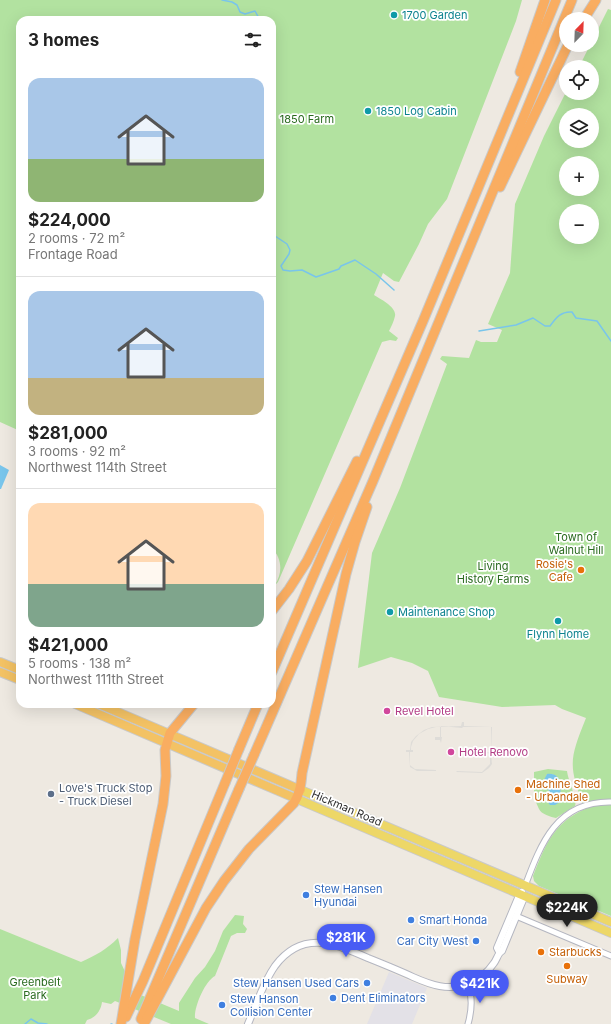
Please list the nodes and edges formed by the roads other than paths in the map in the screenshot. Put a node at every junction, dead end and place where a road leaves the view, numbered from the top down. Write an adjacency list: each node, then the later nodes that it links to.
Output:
1 (544, 0): 7 (highway)
2 (556, 0): 7 (highway)
3 (572, 0): 8 (highway)
4 (596, 0): 5 (highway)
5 (588, 12)
6 (565, 52): 8 (highway)
7 (493, 149): 9 (highway)
8 (480, 223): 10 (highway)
9 (388, 402): 11 (highway); 13 (highway)
10 (373, 481): 17 (highway, bridge); 25 (highway)
11 (276, 606)
12 (0, 662): 14 (highway)
13 (276, 663)
14 (16, 668)
15 (0, 672): 16 (highway)
16 (16, 678)
17 (276, 704)
18 (84, 708): 24 (highway, Hickman Road)
19 (109, 708): 23 (highway, Hickman Road)
20 (191, 708): 23 (highway)
21 (256, 708): 37 (highway, bridge)
22 (274, 708): 36 (highway, bridge)
23 (170, 733): 24 (highway); 25 (highway, Hickman Road)
24 (166, 743): 26 (highway, Hickman Road); 37 (highway)
25 (301, 790): 26 (highway); 28 (main road, Hickman Road)
26 (297, 799): 29 (main road, Hickman Road); 36 (highway)
27 (611, 802): 28 (street)
28 (525, 886): 29 (street); 31 (main road, Hickman Road)
29 (522, 894): 30 (street); 32 (main road, Hickman Road); 33 (street)
30 (516, 916): 33 (street); 34 (street)
31 (611, 922)
32 (611, 933)
33 (499, 952): 35 (street)
34 (611, 956)
35 (468, 984): 40 (street); 41 (street)
36 (159, 988): 38 (highway); 39 (highway)
37 (122, 1024)
38 (139, 1024)
39 (144, 1024)
40 (248, 1024)
41 (468, 1024)

